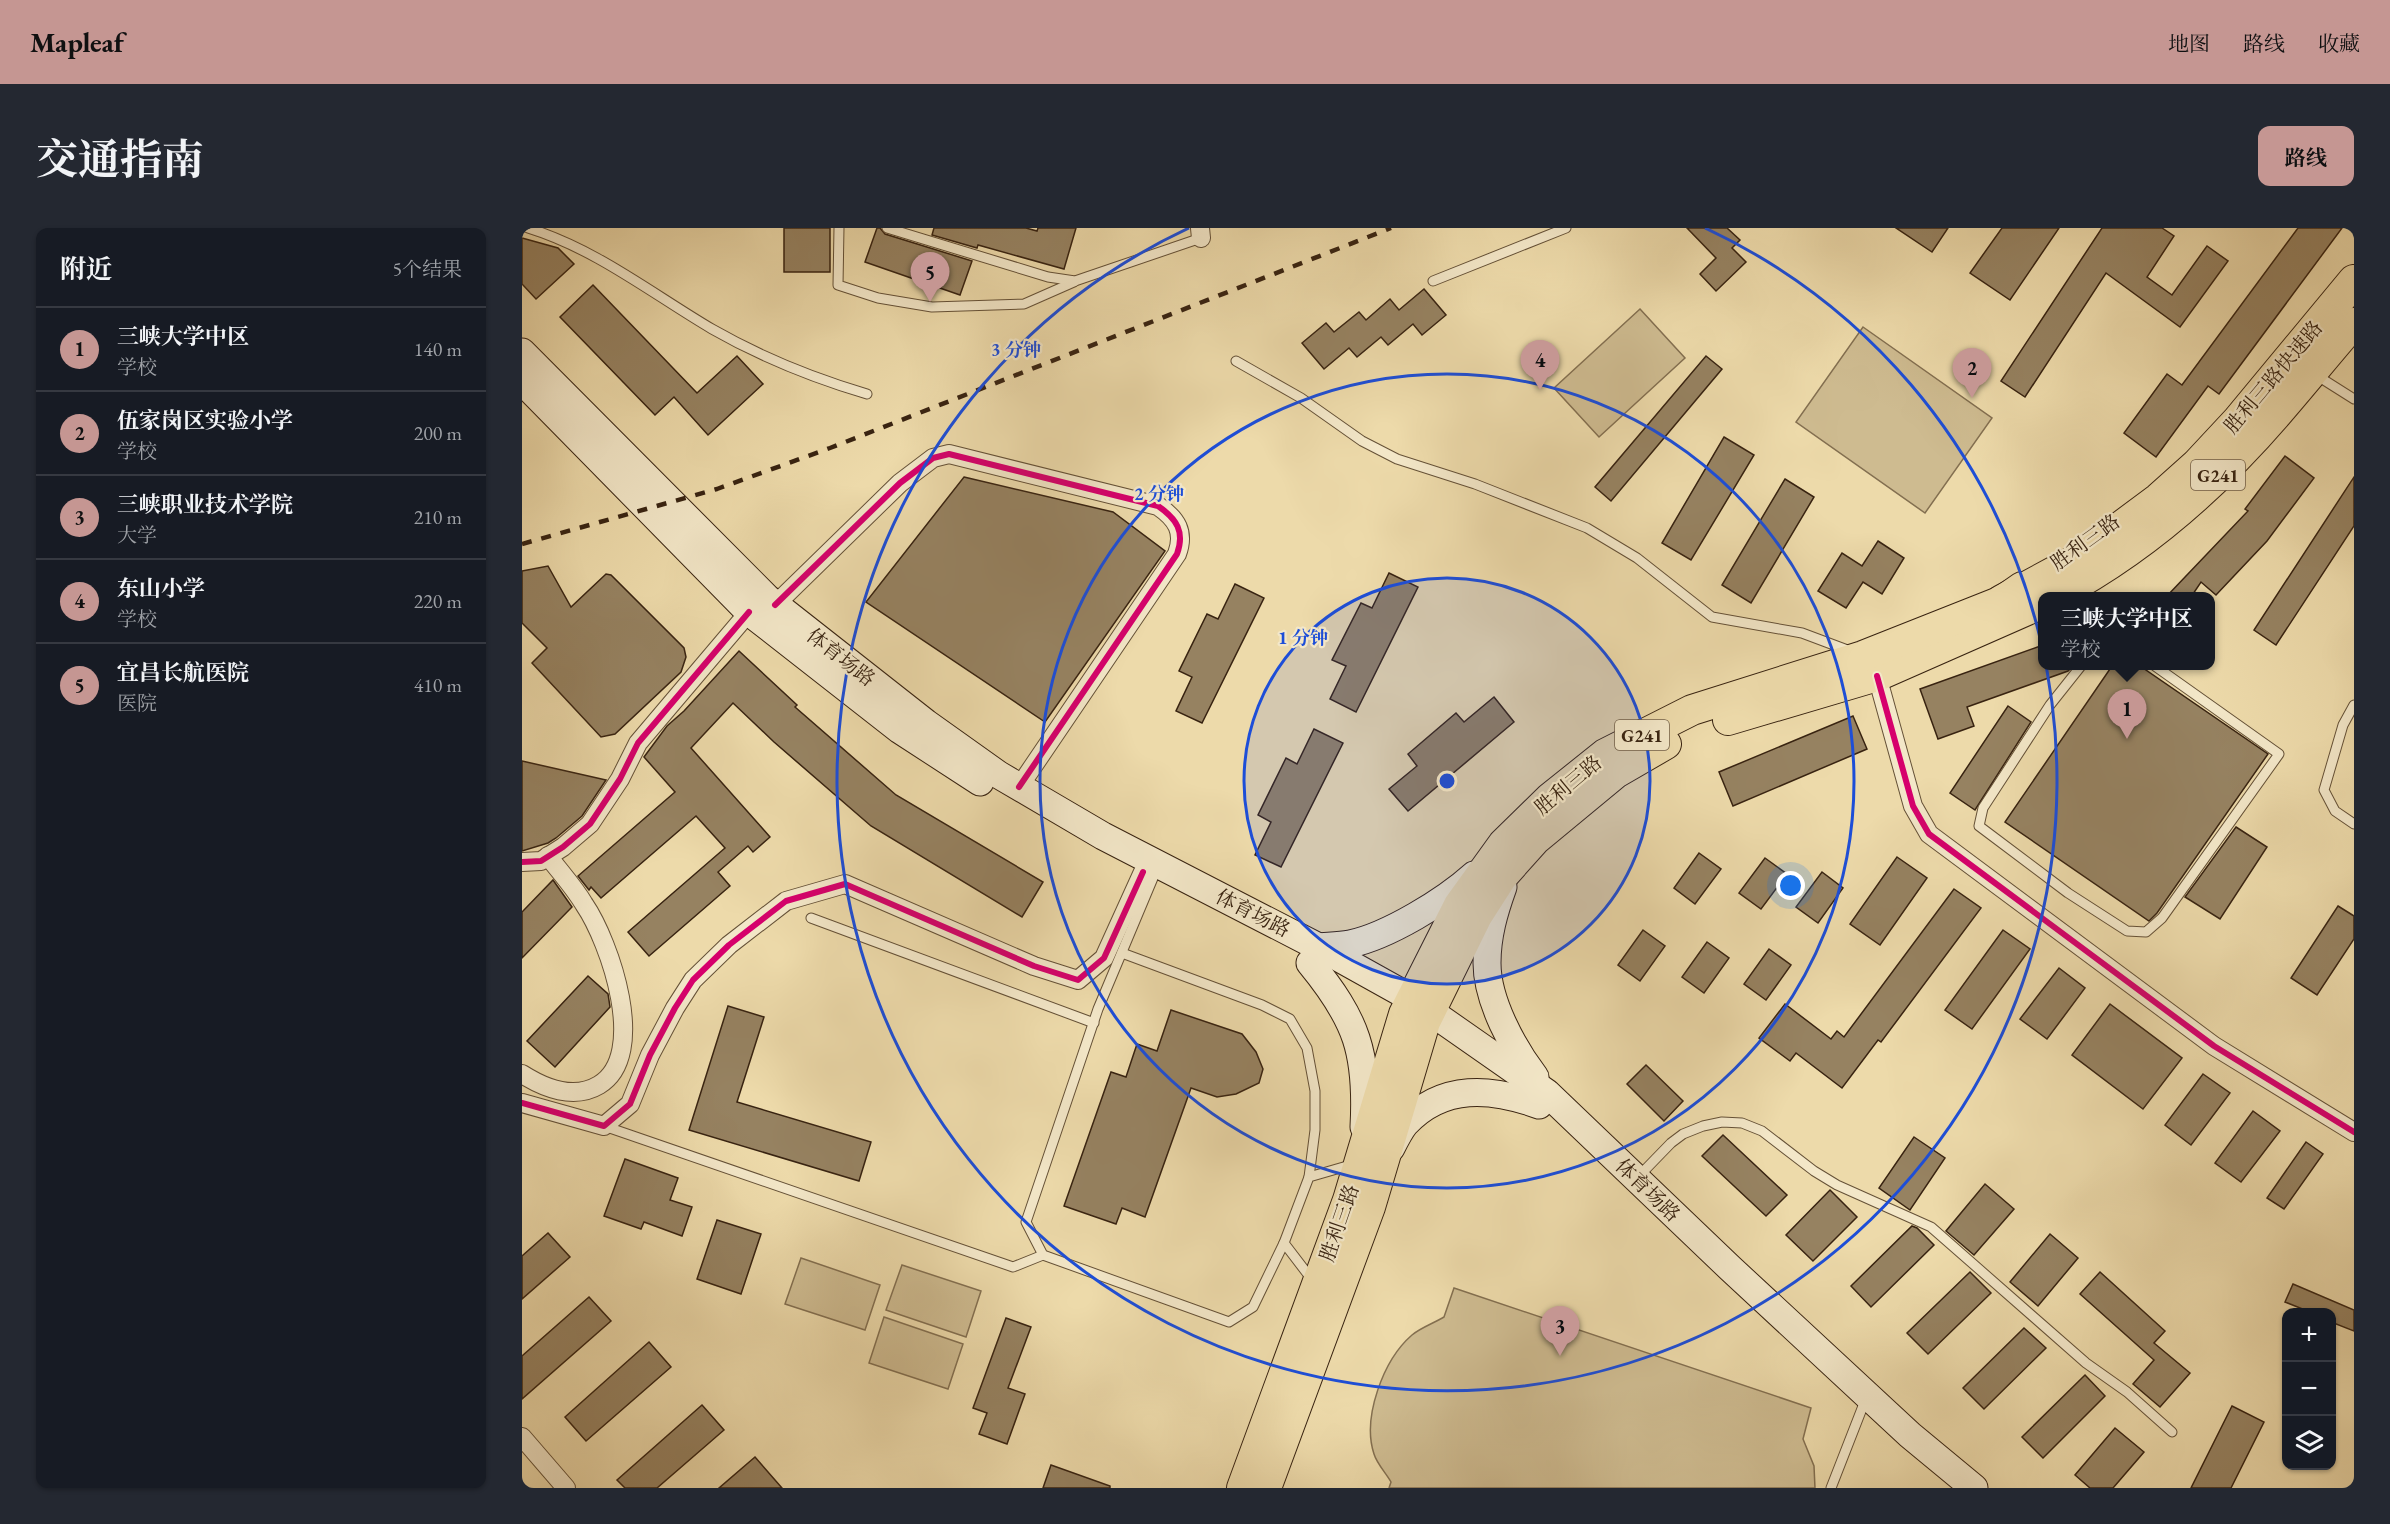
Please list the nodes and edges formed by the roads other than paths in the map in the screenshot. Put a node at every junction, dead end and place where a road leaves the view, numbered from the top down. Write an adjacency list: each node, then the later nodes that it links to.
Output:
1 (528, 228): 16 (lane)
2 (839, 228): 8 (lane)
3 (887, 228): 8 (lane)
4 (1566, 228): 7 (lane)
5 (1200, 233): 8 (lane)
6 (2354, 262): 25 (main road, 胜利三路 / G241)
7 (1433, 280)
8 (1075, 281)
9 (2354, 281): 18 (highway, 胜利三路快速路 / G241)
10 (2354, 304): 18 (highway, 胜利三路快速路 / G241)
11 (2354, 323): 14 (main road, 胜利三路 / G241)
12 (522, 352): 24 (main road, 体育场路)
13 (1236, 361): 27 (lane)
14 (2311, 372): 17 (lane); 18 (main road, 胜利三路 / G241)
15 (522, 381): 26 (main road, 体育场路)
16 (867, 394)
17 (2354, 399)
18 (2074, 581): 19 (highway, G241); 20 (highway, G241)
19 (2048, 592)
20 (2053, 592)
21 (2038, 596): 25 (highway, G241)
22 (2038, 599): 25 (highway, G241)
23 (2038, 604): 25 (main road, 胜利三路 / G241)
24 (775, 605): 31 (main road, 体育场路); 31 (street)
25 (2003, 611): 27 (main road, 胜利三路 / G241)
26 (749, 612): 33 (street); 36 (main road, 体育场路)
27 (1870, 666): 35 (main road, 胜利三路 / G241); 46 (street)
28 (2078, 670): 29 (lane)
29 (2162, 670)
30 (2354, 705): 32 (lane)
31 (1019, 787): 39 (main road, 体育场路)
32 (2354, 824)
33 (548, 856): 34 (street); 42 (street)
34 (522, 862)
35 (1501, 864): 39 (main road); 40 (main road, 胜利三路 / G241); 43 (main road)
36 (1148, 875): 38 (lane); 39 (main road, 体育场路); 45 (street)
37 (811, 918): 41 (lane)
38 (1122, 953): 41 (lane); 48 (lane)
39 (1314, 955): 40 (main road, 体育场路); 47 (main road)
40 (1417, 1012): 43 (main road, 体育场路); 47 (main road, 胜利三路 / G241)
41 (1094, 1023): 51 (lane)
42 (522, 1074)
43 (1543, 1099): 47 (main road); 49 (main road, 体育场路); 53 (main road, 体育场路)
44 (522, 1103): 45 (street)
45 (604, 1126): 51 (lane)
46 (2354, 1132)
47 (1369, 1157): 48 (lane); 52 (main road, 胜利三路 / G241); 58 (main road, 胜利三路 / G241)
48 (1309, 1177): 50 (lane)
49 (1637, 1179): 54 (lane); 61 (main road, 体育场路)
50 (1284, 1244): 51 (lane); 52 (lane)
51 (1043, 1255)
52 (1317, 1285): 57 (main road, 胜利三路 / G241)
53 (1863, 1406): 59 (lane); 60 (main road, 体育场路)
54 (2172, 1432)
55 (522, 1437): 56 (street)
56 (566, 1488)
57 (1242, 1488)
58 (1266, 1488)
59 (1831, 1488)
60 (1958, 1488)
61 (1974, 1488)

